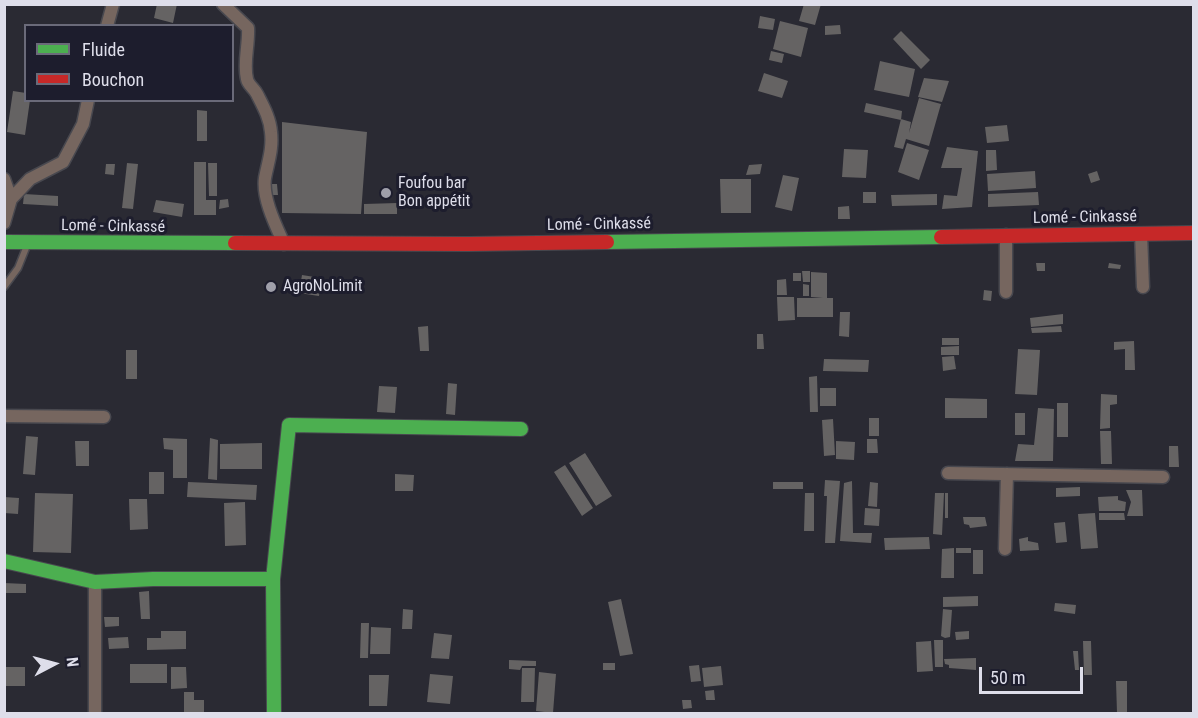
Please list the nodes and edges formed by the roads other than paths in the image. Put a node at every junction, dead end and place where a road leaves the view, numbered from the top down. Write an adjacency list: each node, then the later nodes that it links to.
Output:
1 (113, 4): 3 (street)
2 (223, 4): 13 (street)
3 (108, 24)
4 (88, 102): 6 (street)
5 (4, 179): 6 (street)
6 (11, 199): 7 (street)
7 (4, 223)
8 (1194, 233): 9 (main road, Lomé - Cinkassé)
9 (1141, 234): 10 (main road, Lomé - Cinkassé); 15 (street)
10 (1006, 236): 13 (main road, Lomé - Cinkassé); 16 (street)
11 (4, 242): 12 (main road, Lomé - Cinkassé)
12 (28, 242): 13 (main road, Lomé - Cinkassé); 14 (lane)
13 (284, 244)
14 (4, 286)
15 (1143, 287)
16 (1006, 292)
17 (4, 416): 18 (street)
18 (104, 417)
19 (521, 429): 25 (main road)
20 (948, 473): 21 (street)
21 (1007, 474): 22 (street); 23 (street)
22 (1162, 477)
23 (1005, 549)
24 (4, 561): 26 (main road)
25 (273, 579): 26 (main road); 28 (main road)
26 (95, 582): 27 (street)
27 (94, 714)
28 (274, 714)

